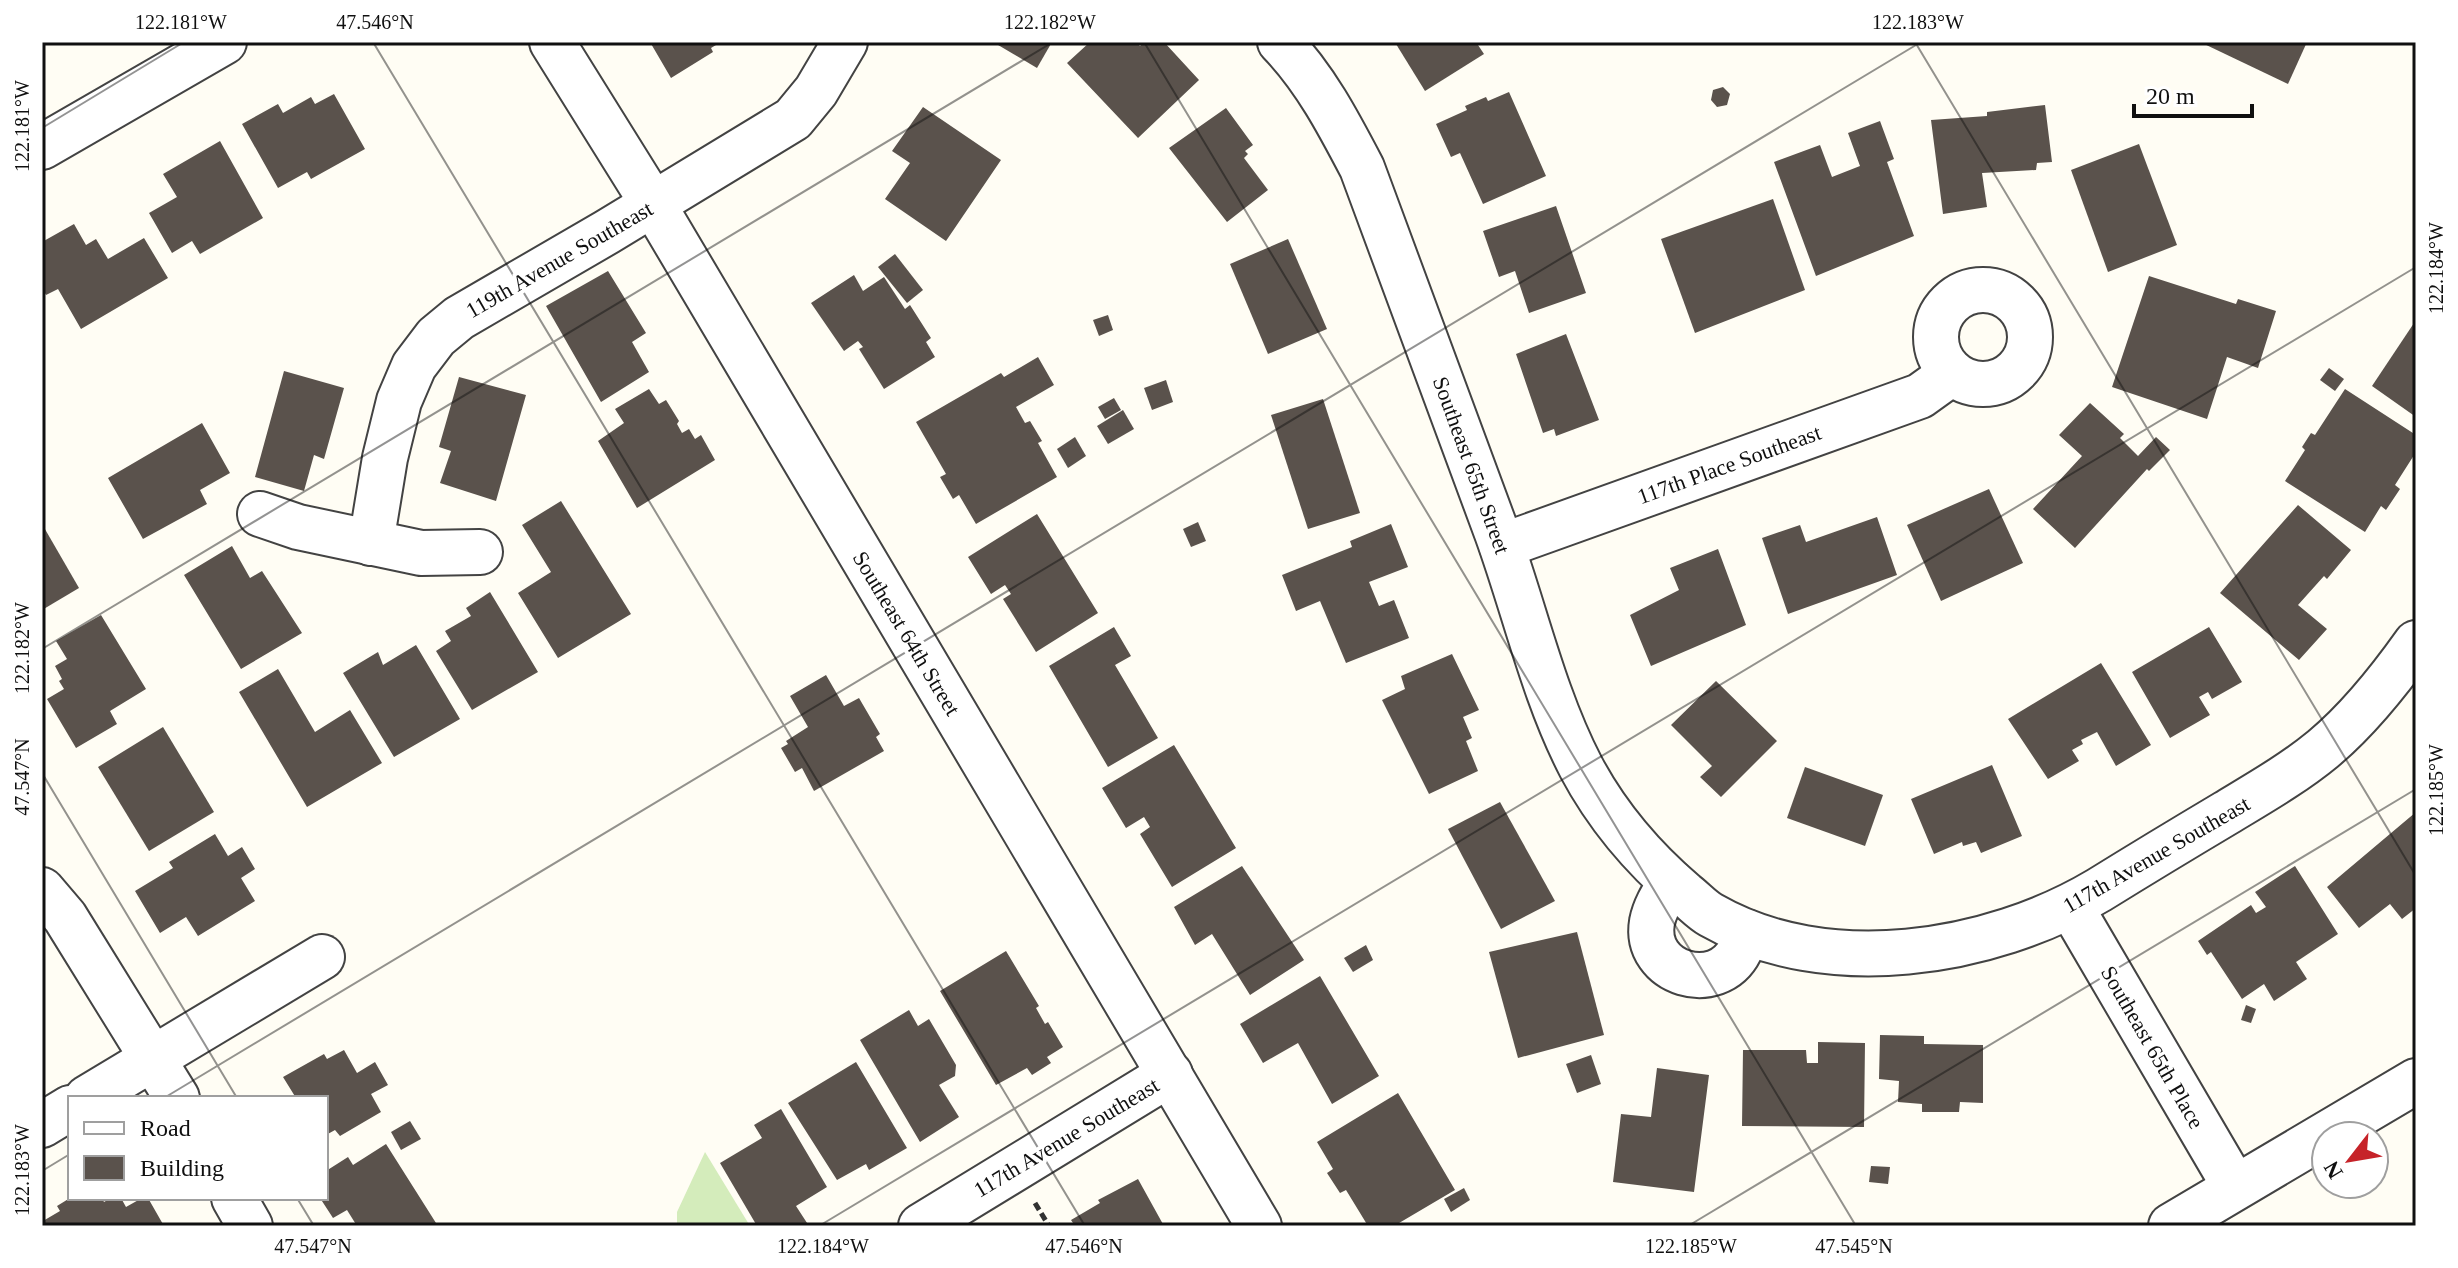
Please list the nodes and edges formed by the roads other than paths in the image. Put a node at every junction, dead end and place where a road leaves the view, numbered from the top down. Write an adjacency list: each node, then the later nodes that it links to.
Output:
1 (224, 42): 5 (street)
2 (552, 42): 6 (street, Southeast 64th Street)
3 (845, 42): 6 (street, 119th Avenue Southeast)
4 (1280, 42): 10 (street, Southeast 65th Street)
5 (42, 147)
6 (653, 204): 9 (street, 119th Avenue Southeast); 19 (street, Southeast 64th Street)
7 (1952, 373): 10 (street, 117th Place Southeast)
8 (260, 514): 9 (street)
9 (371, 543): 11 (street)
10 (1502, 546): 13 (street, Southeast 65th Street)
11 (480, 552)
12 (2416, 643): 15 (street, 117th Avenue Southeast)
13 (1671, 882): 16 (street, Southeast 65th Street); 16 (street)
14 (42, 890): 18 (street)
15 (2071, 907): 16 (street, 117th Avenue Southeast); 25 (street, Southeast 65th Place)
16 (1727, 923)
17 (322, 957): 18 (street)
18 (154, 1058): 21 (street); 22 (street)
19 (1170, 1074): 28 (street, 117th Avenue Southeast); 29 (street, Southeast 64th Street)
20 (2416, 1081): 25 (street)
21 (90, 1096)
22 (176, 1096)
23 (68, 1109): 24 (street)
24 (42, 1125)
25 (2235, 1187): 30 (street)
26 (235, 1200): 27 (street)
27 (250, 1226)
28 (921, 1226)
29 (1259, 1226)
30 (2171, 1226)

